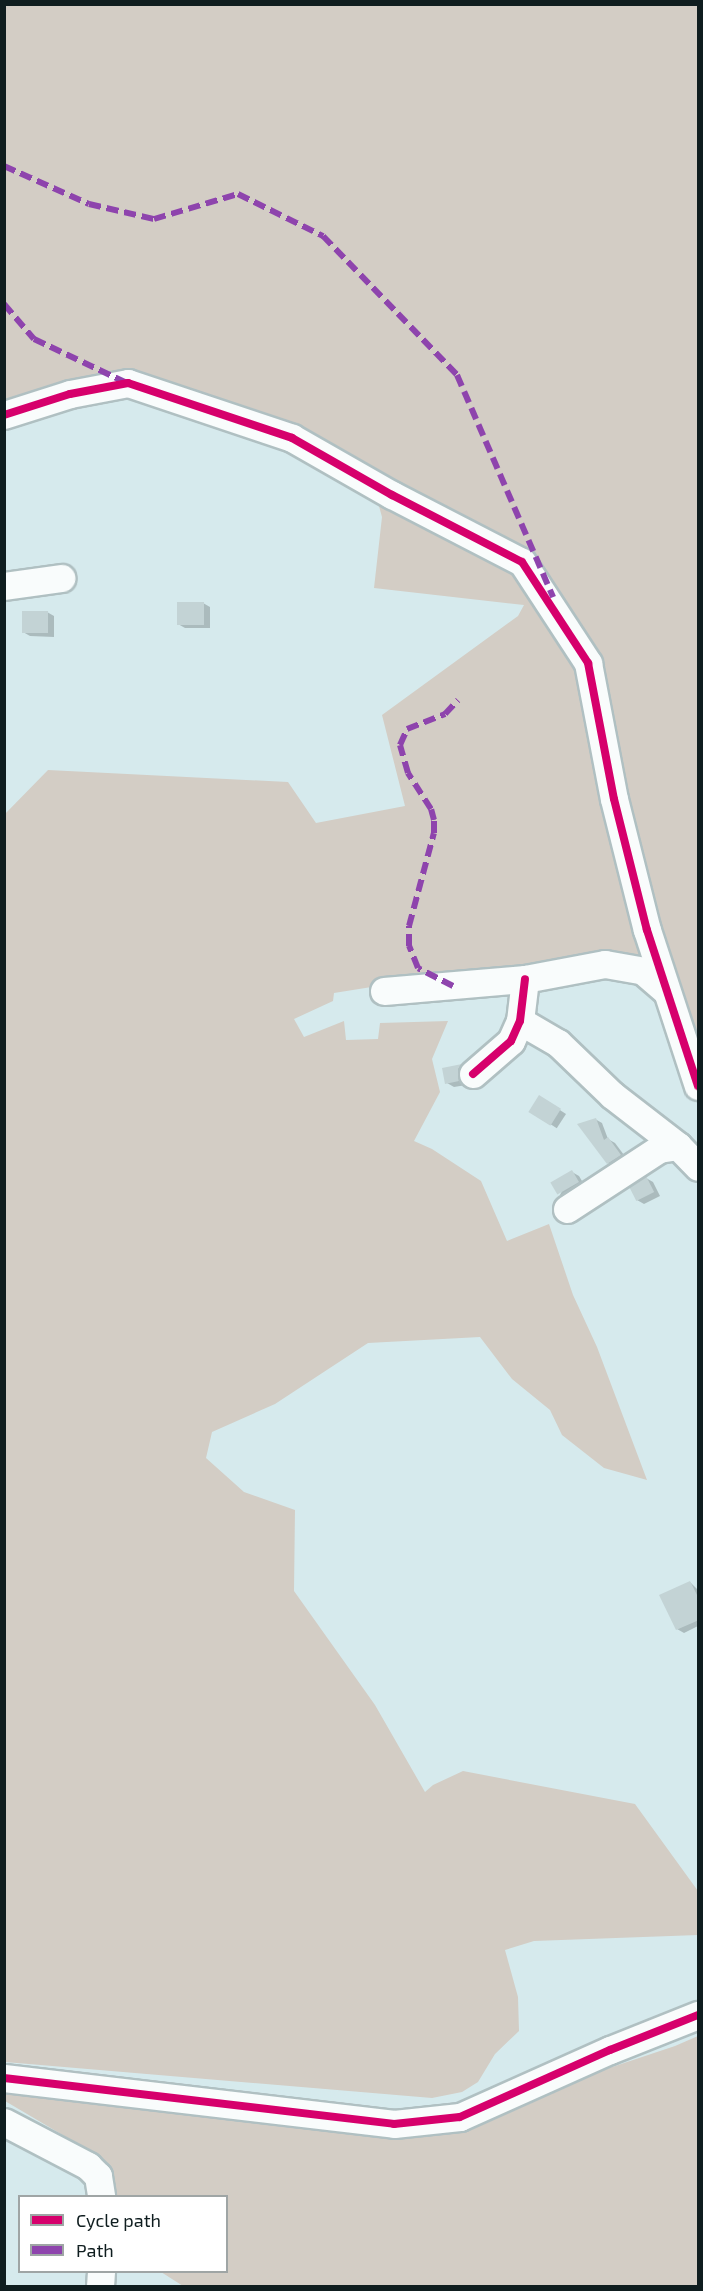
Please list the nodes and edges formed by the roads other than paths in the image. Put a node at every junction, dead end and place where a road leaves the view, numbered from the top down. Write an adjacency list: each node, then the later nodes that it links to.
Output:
1 (4, 415): 6 (street)
2 (61, 578): 3 (street)
3 (4, 586)
4 (525, 979): 5 (street); 6 (street); 7 (street)
5 (384, 991)
6 (666, 991): 9 (street)
7 (520, 1022): 8 (street); 10 (street)
8 (472, 1074)
9 (699, 1086)
10 (678, 1146): 11 (street); 12 (street)
11 (699, 1167)
12 (567, 1209)
13 (699, 2015): 14 (street)
14 (4, 2078)
15 (4, 2122): 16 (street)
16 (101, 2195)

